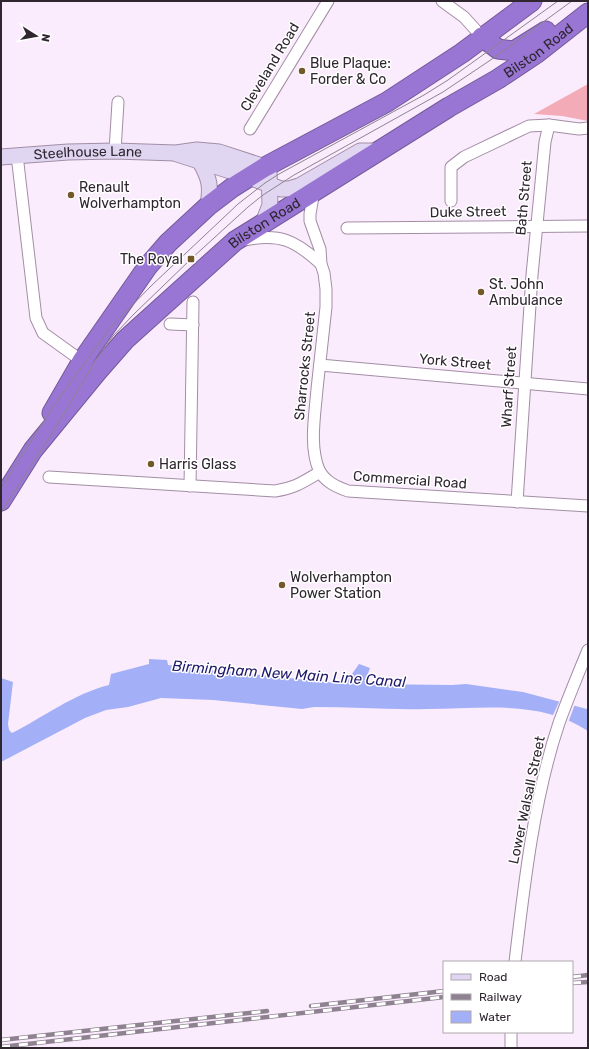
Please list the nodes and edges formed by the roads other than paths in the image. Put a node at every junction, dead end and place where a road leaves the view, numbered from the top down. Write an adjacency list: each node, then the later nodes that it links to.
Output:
1 (328, 1): 12 (street, Cleveland Road)
2 (442, 1): 6 (street)
3 (532, 1): 7 (highway)
4 (585, 1): 8 (highway)
5 (588, 13): 14 (highway, Bilston Road)
6 (464, 18): 7 (street); 8 (street)
7 (500, 24): 8 (highway)
8 (482, 37): 19 (highway)
9 (118, 102): 13 (street)
10 (549, 125): 11 (street); 23 (street); 26 (street, Bath Street)
11 (588, 128)
12 (250, 129)
13 (115, 151): 15 (street, Steelhouse Lane); 16 (street, Steelhouse Lane)
14 (378, 151): 21 (street, Steelhouse Lane); 22 (highway, Bilston Road)
15 (176, 153): 18 (street, Steelhouse Lane); 19 (street, Steelhouse Lane)
16 (17, 155): 17 (street, Steelhouse Lane); 35 (street)
17 (1, 157)
18 (200, 162): 20 (street, Steelhouse Lane); 24 (street)
19 (265, 167): 20 (highway); 21 (street)
20 (249, 177): 21 (street, Steelhouse Lane); 24 (highway)
21 (270, 186): 25 (street)
22 (314, 191): 25 (highway, Bilston Road); 30 (street, Sharrocks Street)
23 (452, 201)
24 (208, 206): 35 (highway)
25 (263, 223): 29 (highway, Bilston Road)
26 (537, 226): 27 (street, Duke Street); 28 (street, Duke Street); 31 (street, Bath Street)
27 (588, 226)
28 (347, 228)
29 (235, 242): 30 (street); 39 (highway, Bilston Road)
30 (322, 264): 36 (street, Sharrocks Street)
31 (532, 275): 37 (street, Wharf Street)
32 (193, 302): 34 (street)
33 (170, 324): 34 (street)
34 (193, 325): 42 (street)
35 (82, 361): 39 (highway)
36 (320, 364): 37 (street, York Street); 40 (street, Sharrocks Street)
37 (524, 383): 38 (street, York Street); 44 (street, Wharf Street)
38 (588, 389)
39 (33, 450): 43 (highway, Bilston Road)
40 (320, 472): 42 (street); 44 (street, Commercial Road)
41 (49, 477): 42 (street)
42 (190, 486)
43 (1, 501)
44 (517, 502): 45 (street, Commercial Road)
45 (588, 506)
46 (588, 650): 47 (street, Lower Walsall Street)
47 (515, 961)
48 (511, 1033): 49 (street)
49 (511, 1048)

